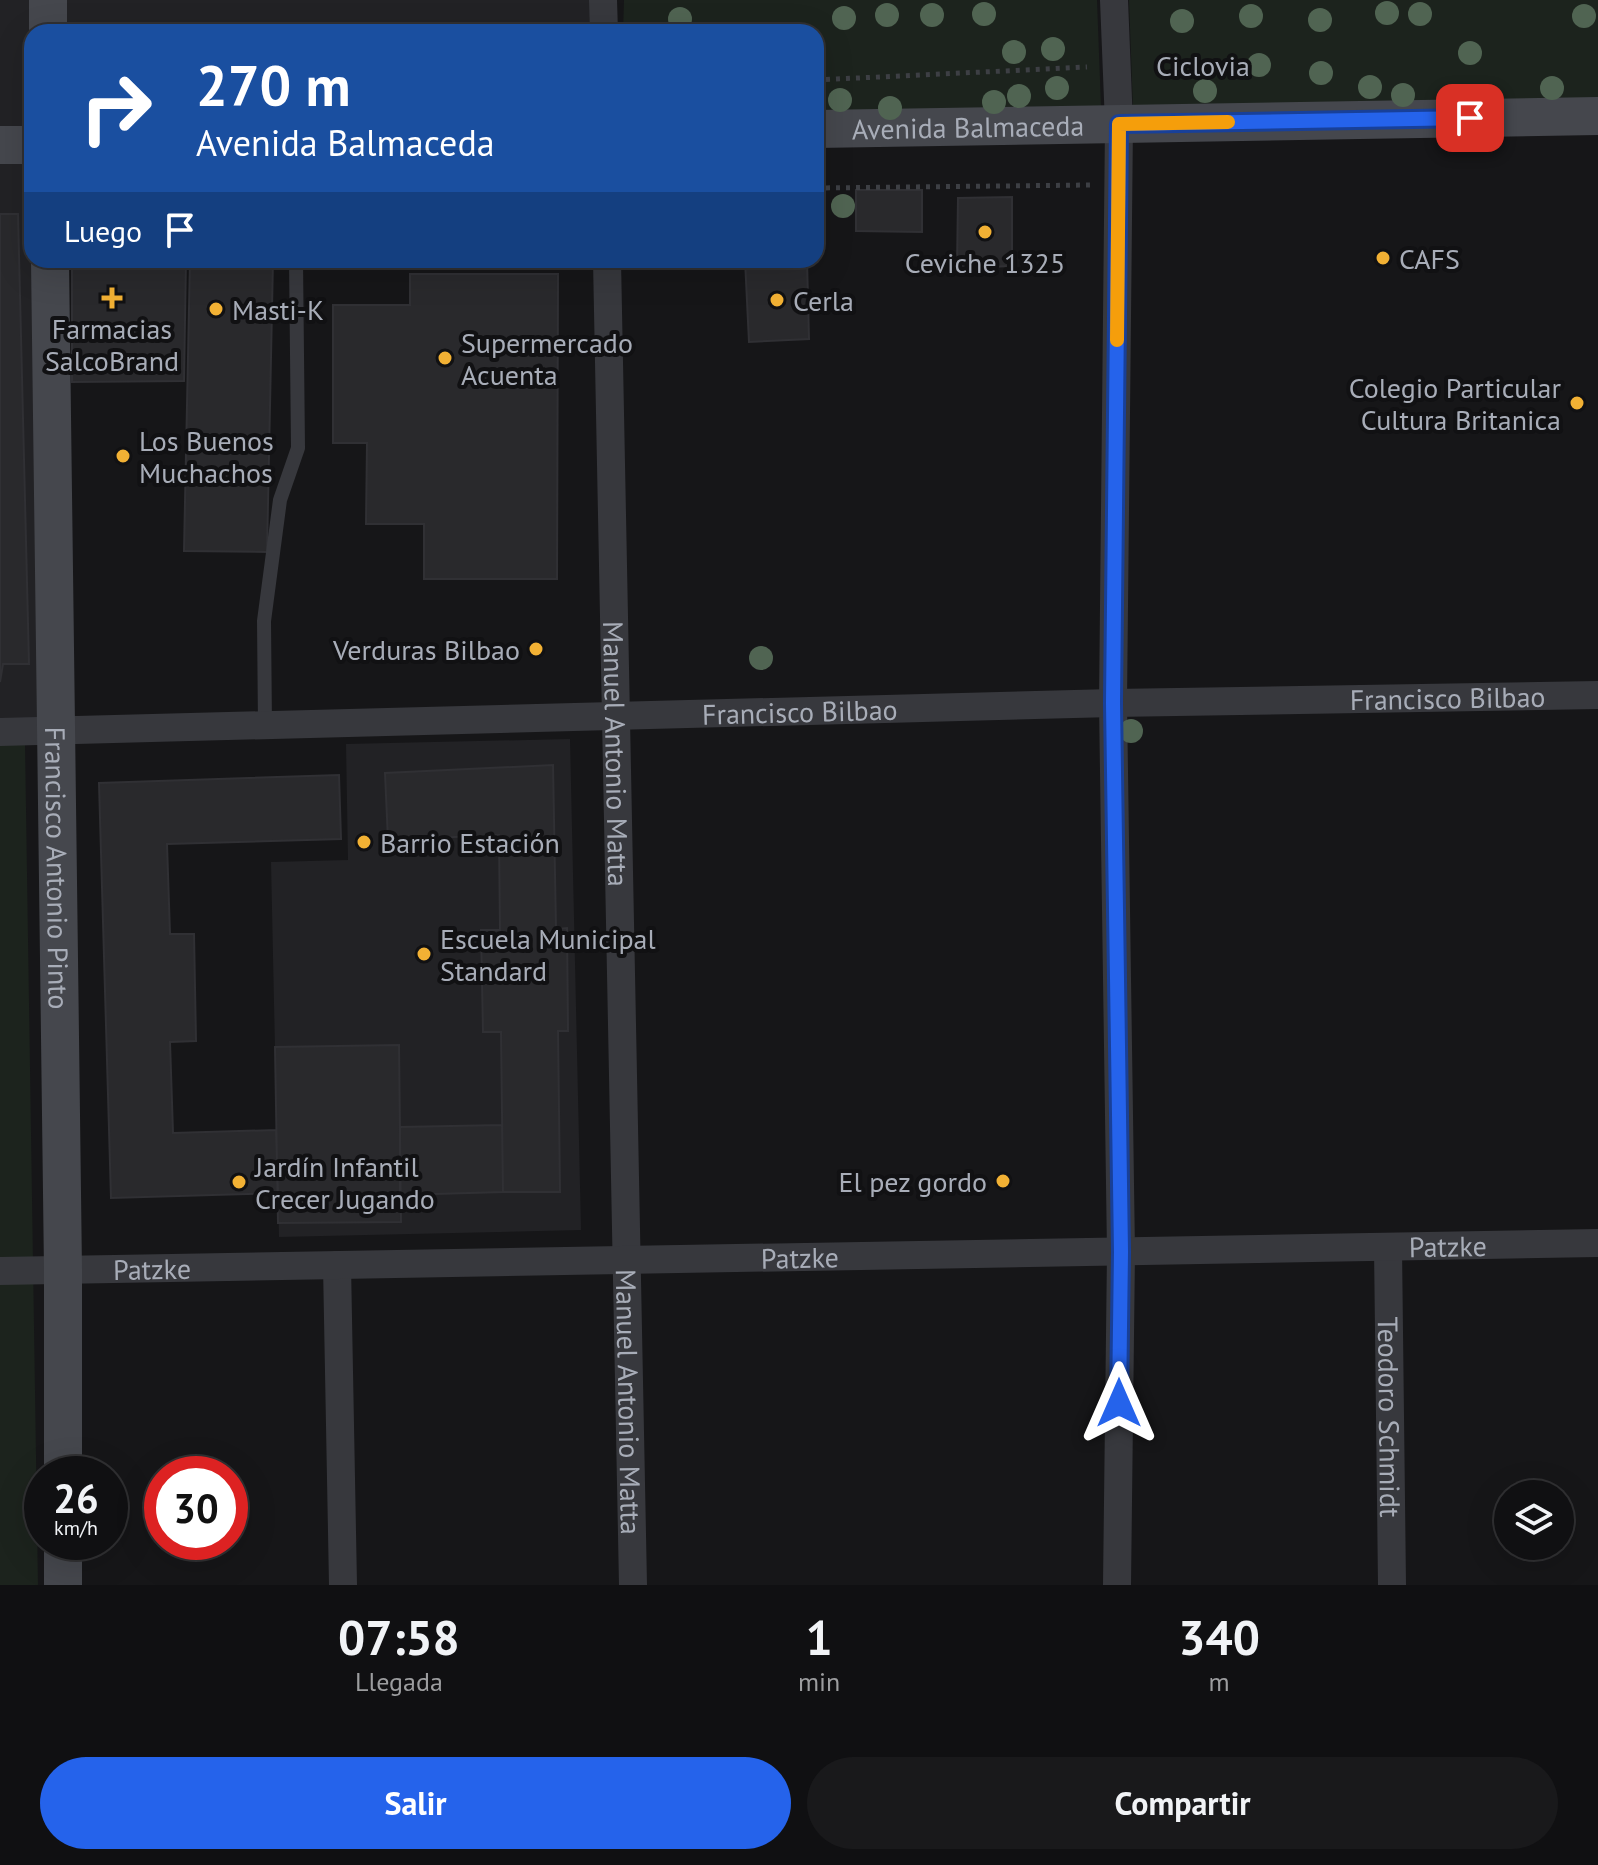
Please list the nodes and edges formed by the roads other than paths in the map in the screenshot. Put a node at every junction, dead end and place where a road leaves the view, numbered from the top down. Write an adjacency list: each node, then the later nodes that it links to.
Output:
1 (48, 0): 4 (main road)
2 (603, 0): 5 (street)
3 (1114, 0): 7 (street)
4 (48, 24)
5 (604, 24)
6 (1598, 116): 7 (main road, Avenida Balmaceda)
7 (1119, 124): 8 (main road, Avenida Balmaceda); 15 (street)
8 (824, 129)
9 (0, 145): 10 (main road)
10 (24, 145)
11 (50, 268): 19 (main road, Francisco Antonio Pinto)
12 (296, 268): 17 (lane)
13 (607, 268): 16 (street, Manuel Antonio Matta)
14 (1598, 695): 15 (street, Francisco Bilbao)
15 (1113, 703): 16 (street, Francisco Bilbao); 22 (street)
16 (614, 716): 17 (street, Francisco Bilbao); 23 (street, Manuel Antonio Matta)
17 (265, 726): 19 (street, Francisco Bilbao)
18 (0, 732): 19 (street, Francisco Bilbao)
19 (55, 732): 25 (main road, Francisco Antonio Pinto)
20 (1598, 1243): 21 (street, Patzke)
21 (1388, 1247): 22 (street, Patzke); 33 (street, Teodoro Schmidt)
22 (1121, 1252): 23 (street, Patzke); 32 (street)
23 (627, 1261): 24 (street, Patzke); 31 (street, Manuel Antonio Matta)
24 (337, 1265): 25 (street, Patzke); 30 (street)
25 (63, 1270): 26 (street, Patzke); 27 (main road, Francisco Antonio Pinto)
26 (0, 1271)
27 (63, 1456)
28 (63, 1560): 29 (main road)
29 (63, 1585)
30 (343, 1585)
31 (633, 1585)
32 (1117, 1585)
33 (1392, 1585)

